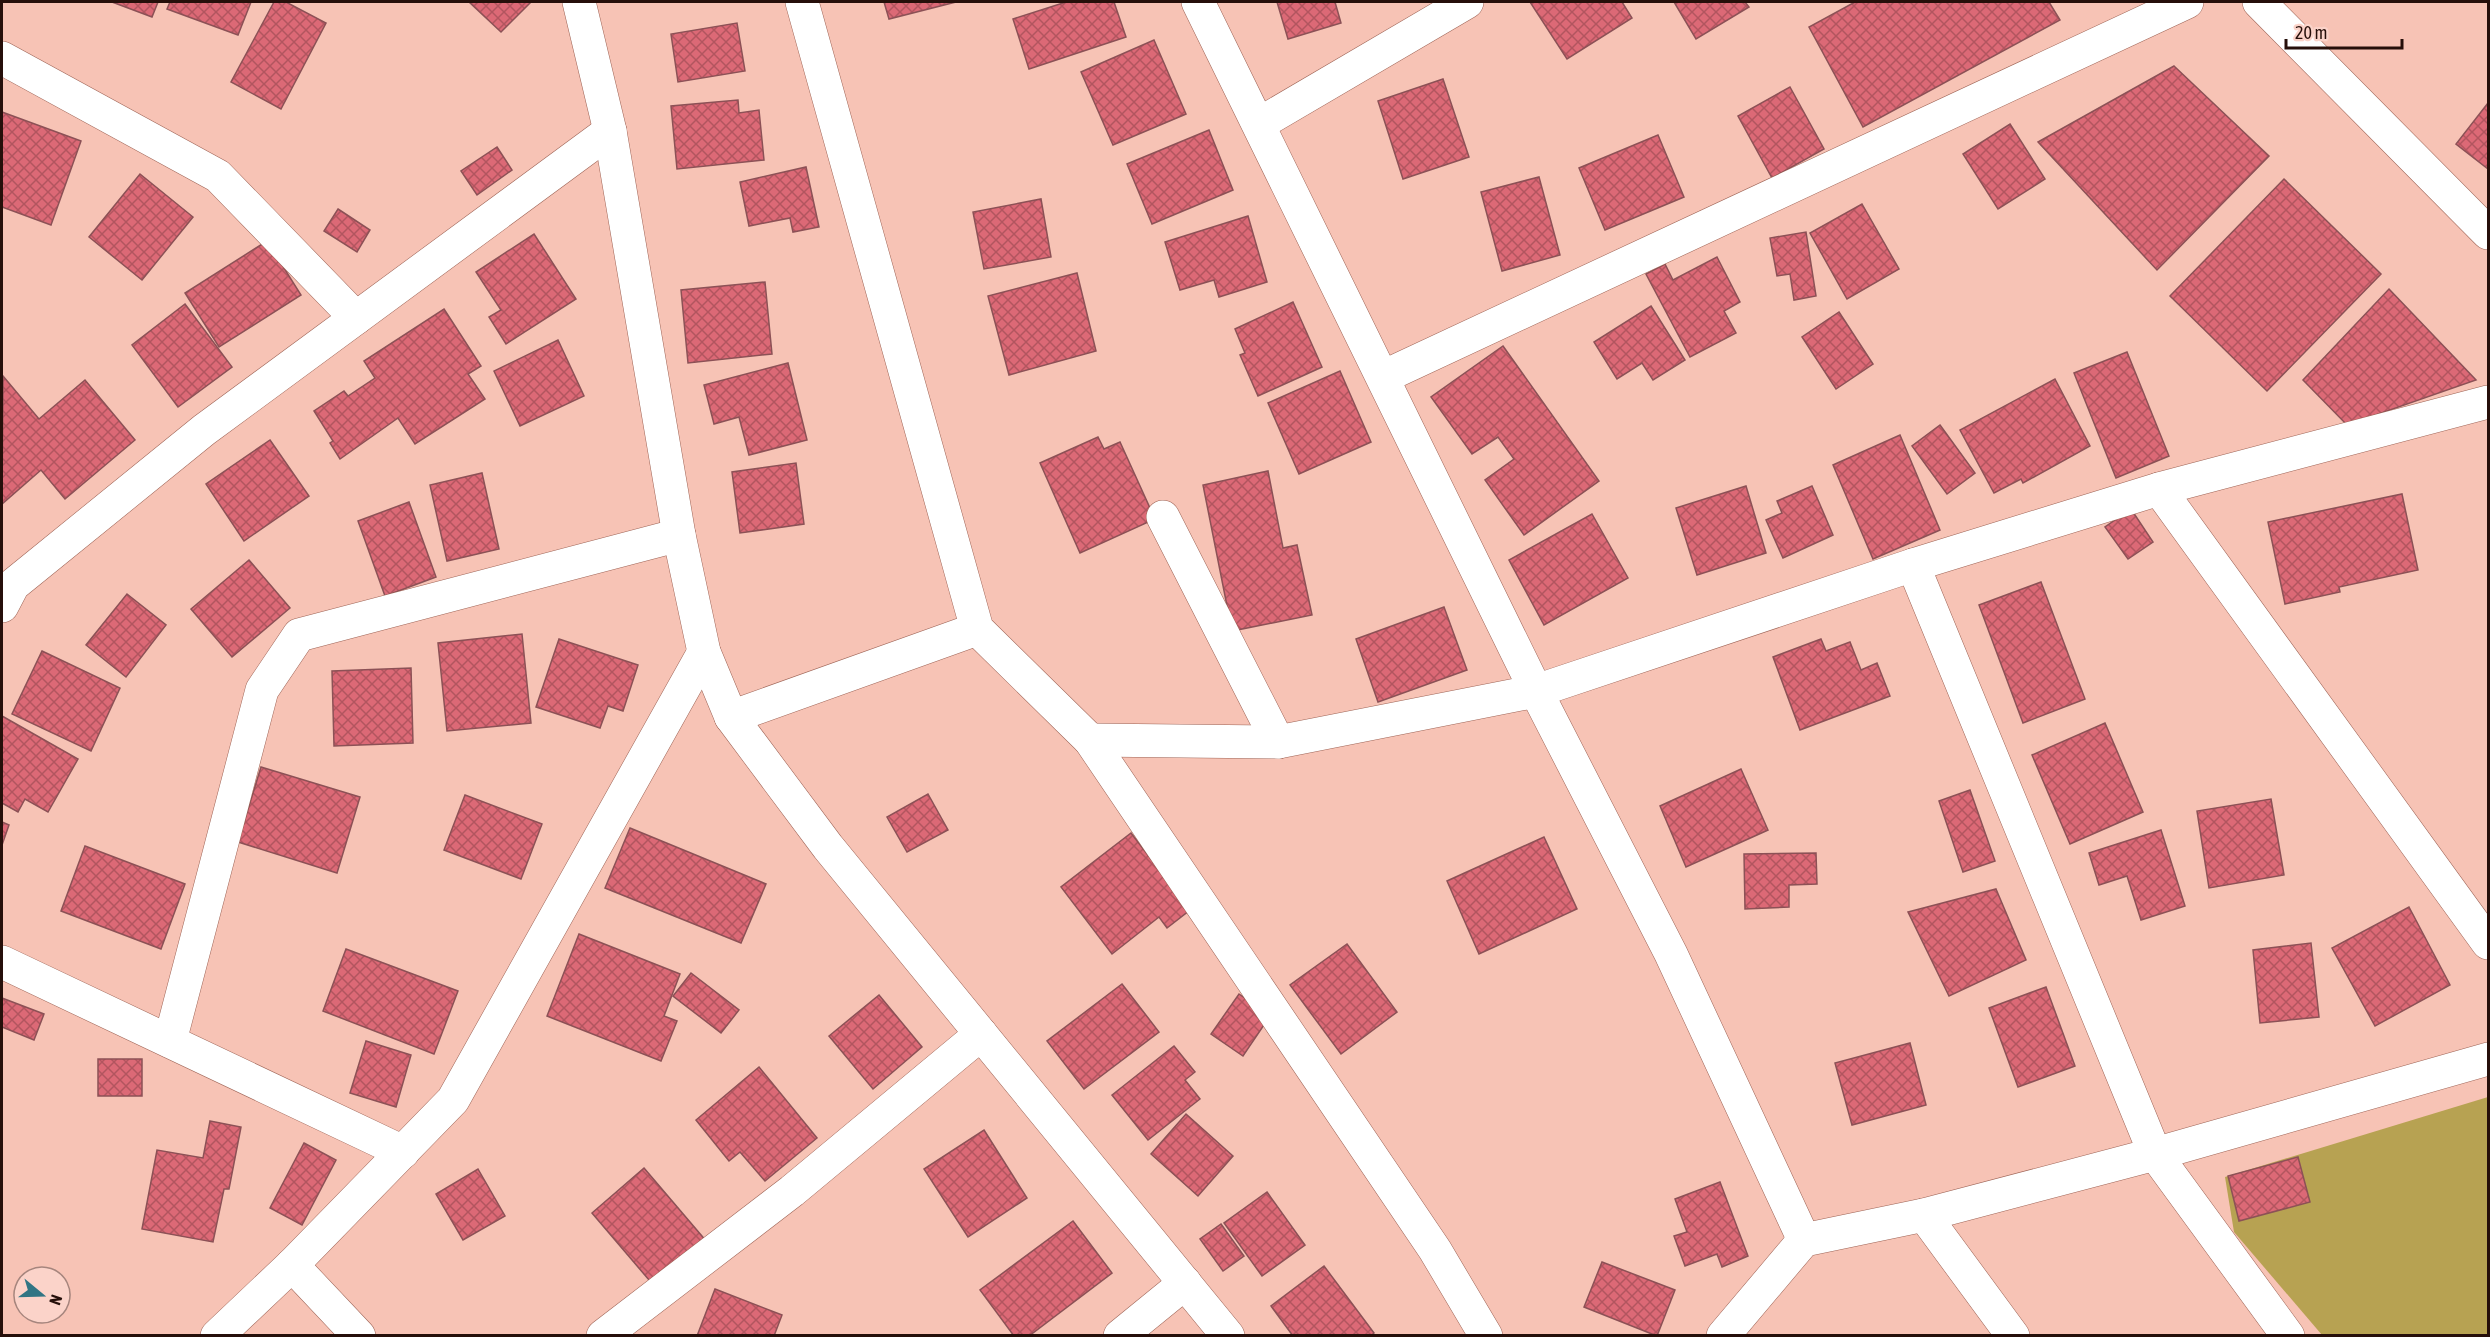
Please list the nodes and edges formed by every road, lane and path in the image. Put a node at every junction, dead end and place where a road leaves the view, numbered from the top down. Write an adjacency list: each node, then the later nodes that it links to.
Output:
1 (579, 2): 9 (street)
2 (802, 2): 19 (street)
3 (1198, 2): 8 (street)
4 (1467, 2): 8 (street)
5 (2187, 2): 12 (street)
6 (2259, 2): 10 (street)
7 (2, 58): 11 (street)
8 (1259, 124): 12 (street)
9 (610, 131): 11 (street); 16 (street)
10 (2488, 232)
11 (356, 318): 18 (street)
12 (1383, 377): 21 (street)
13 (2488, 402): 14 (street)
14 (2159, 489): 17 (street); 25 (street)
15 (1163, 518): 24 (street)
16 (679, 535): 20 (street); 28 (street)
17 (1913, 566): 21 (street); 31 (street)
18 (6, 589)
19 (977, 629): 22 (street); 23 (street)
20 (704, 652): 22 (street); 30 (street)
21 (1536, 691): 24 (street); 33 (street)
22 (731, 717): 27 (street)
23 (1090, 740): 24 (street); 41 (street)
24 (1278, 742)
25 (2488, 943)
26 (2, 962): 28 (street)
27 (981, 1034): 35 (street); 38 (street)
28 (170, 1041): 30 (street)
29 (2488, 1059): 31 (street)
30 (403, 1152): 34 (street)
31 (2155, 1155): 32 (street); 44 (street)
32 (1924, 1215): 33 (street); 43 (street)
33 (1804, 1240): 42 (street)
34 (292, 1265): 36 (street); 37 (street)
35 (1185, 1283): 39 (street); 40 (street)
36 (216, 1335)
37 (359, 1335)
38 (603, 1335)
39 (1120, 1335)
40 (1228, 1335)
41 (1486, 1335)
42 (1724, 1335)
43 (2013, 1335)
44 (2288, 1335)

